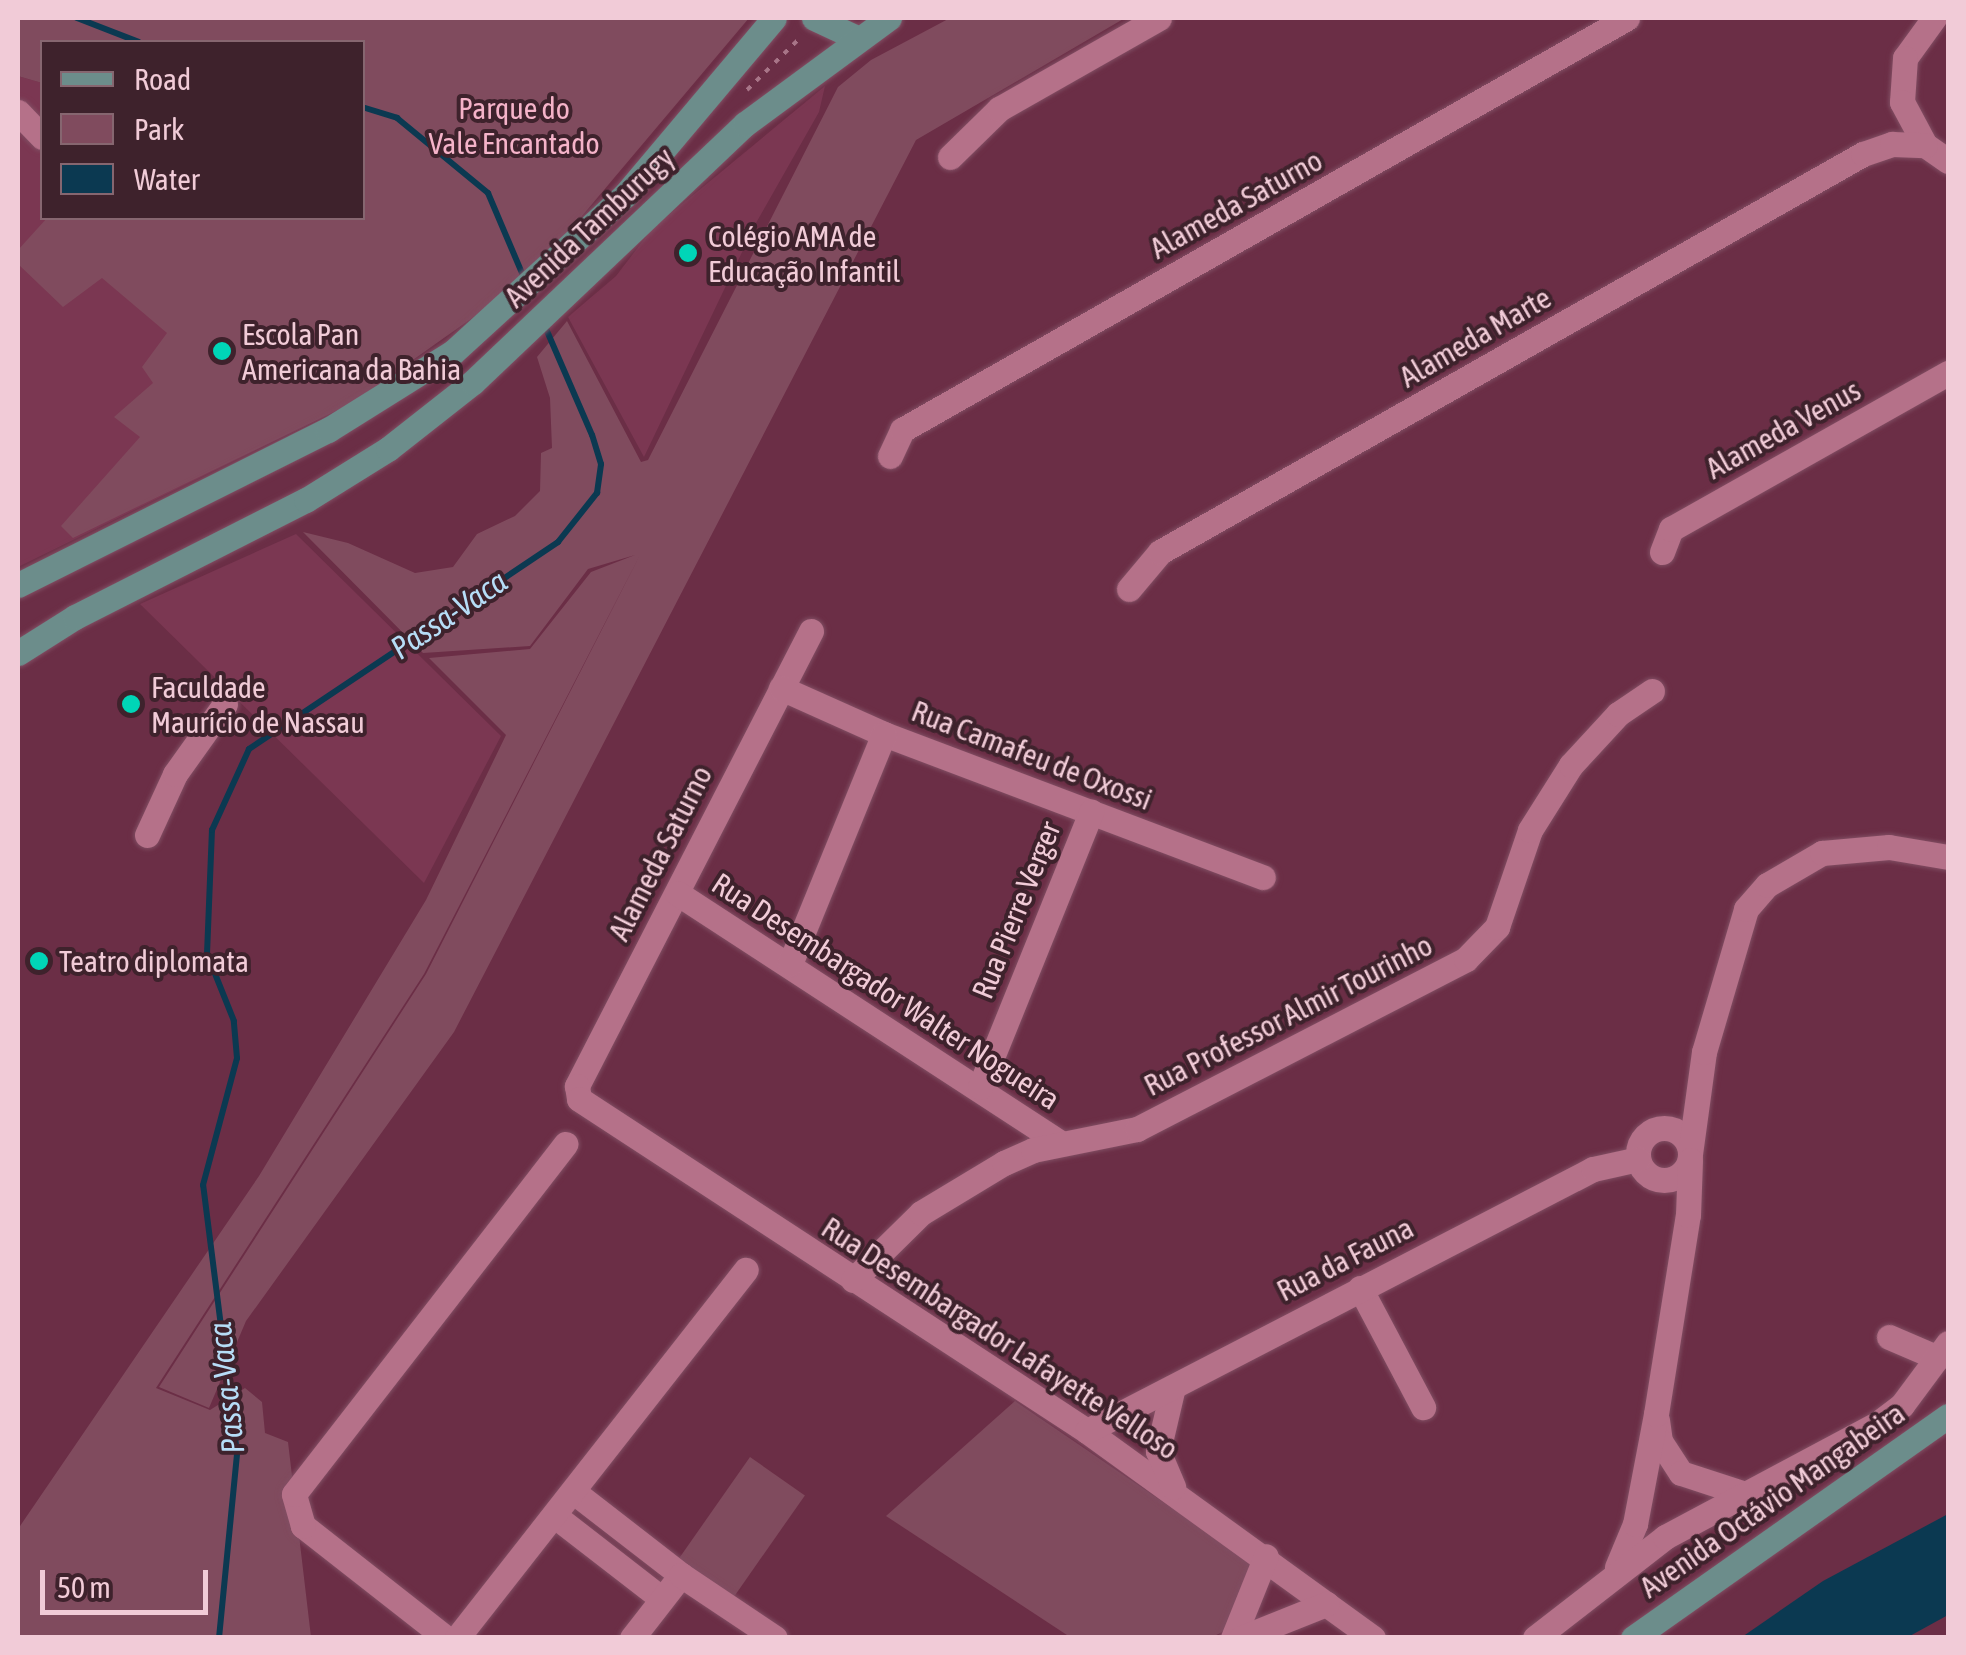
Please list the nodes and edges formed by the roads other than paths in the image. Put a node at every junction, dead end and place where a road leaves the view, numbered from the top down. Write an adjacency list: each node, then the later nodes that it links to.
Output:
1 (774, 18): 18 (main road, Avenida Tamburugy)
2 (814, 18): 7 (main road)
3 (889, 18): 7 (main road, Avenida Tamburugy)
4 (1160, 18): 13 (street)
5 (1627, 18): 16 (street, Alameda Saturno)
6 (1932, 18): 8 (street)
7 (857, 38): 21 (main road, Avenida Tamburugy)
8 (1902, 102): 11 (street); 12 (street, Alameda Marte)
9 (18, 112): 10 (street)
10 (40, 135)
11 (1925, 145): 12 (street, Alameda Marte); 14 (street)
12 (1863, 154): 19 (street, Alameda Marte)
13 (950, 157)
14 (1948, 161)
15 (1948, 373): 17 (street, Alameda Venus)
16 (890, 456)
17 (1662, 552)
18 (18, 585)
19 (1129, 589)
20 (811, 631): 22 (street, Alameda Saturno)
21 (18, 654)
22 (780, 688): 25 (street, Rua Camafeu de Oxossi); 30 (street, Alameda Saturno)
23 (1652, 692): 34 (street, Rua Professor Almir Tourinho)
24 (225, 704): 27 (street)
25 (884, 734): 26 (street, Rua Camafeu de Oxossi); 31 (street)
26 (1091, 812): 29 (street, Rua Camafeu de Oxossi); 32 (street, Rua Pierre Verger)
27 (147, 835)
28 (1948, 857): 36 (street)
29 (1263, 877)
30 (677, 893): 31 (street, Rua Desembargador Walter Nogueira); 33 (street, Alameda Saturno)
31 (790, 964): 32 (street, Rua Desembargador Walter Nogueira)
32 (980, 1087): 34 (street, Rua Desembargador Walter Nogueira)
33 (583, 1106): 40 (street, Rua Desembargador Lafayette Velloso)
34 (1060, 1143): 40 (street, Rua Professor Almir Tourinho)
35 (565, 1144): 58 (street)
36 (1690, 1157): 37 (street); 37 (street); 38 (street)
37 (1646, 1169): 38 (street); 41 (street, Rua da Fauna)
38 (1681, 1244): 46 (street)
39 (746, 1270): 49 (street)
40 (852, 1280): 48 (street, Rua Desembargador Lafayette Velloso)
41 (1360, 1288): 44 (street, Rua da Fauna); 45 (street)
42 (1889, 1338): 43 (street)
43 (1943, 1351): 51 (street)
44 (1172, 1387): 48 (street, Rua da Fauna); 50 (street)
45 (1423, 1407)
46 (1656, 1414): 51 (street); 54 (street)
47 (1948, 1416): 65 (main road, Avenida Octávio Mangabeira)
48 (1087, 1431): 50 (street, Rua Desembargador Lafayette Velloso)
49 (574, 1492): 52 (street); 55 (street)
50 (1176, 1492): 53 (street, Rua Desembargador Lafayette Velloso)
51 (1742, 1493): 54 (street)
52 (555, 1516): 56 (street); 59 (street)
53 (1266, 1556): 57 (street, Rua Desembargador Lafayette Velloso); 62 (street)
54 (1615, 1572): 64 (street)
55 (680, 1575): 56 (street); 61 (street)
56 (662, 1599): 60 (street)
57 (1326, 1604): 62 (street); 63 (street, Rua Desembargador Lafayette Velloso)
58 (446, 1638)
59 (457, 1638)
60 (632, 1638)
61 (776, 1638)
62 (1237, 1638)
63 (1373, 1638)
64 (1535, 1638)
65 (1634, 1638)

